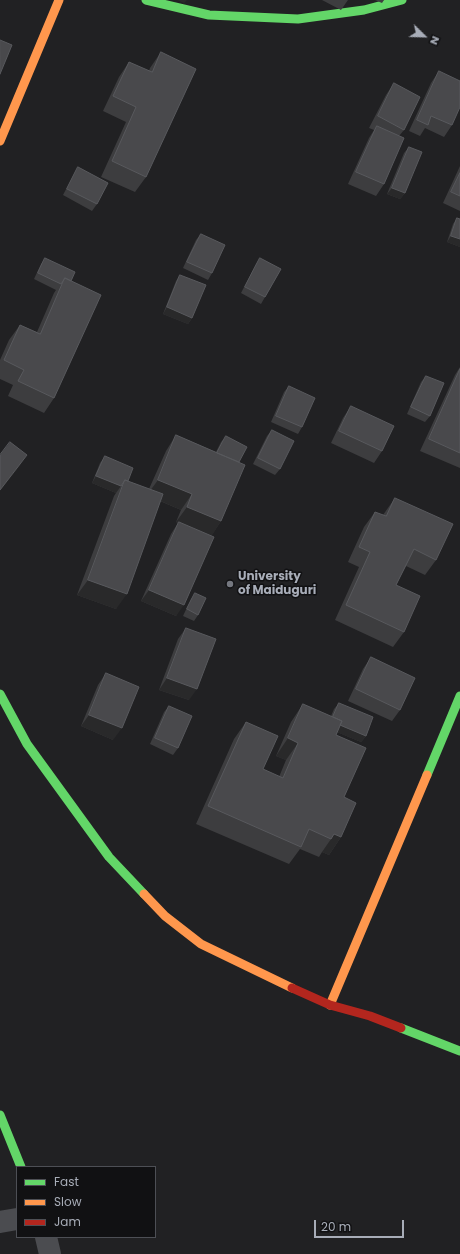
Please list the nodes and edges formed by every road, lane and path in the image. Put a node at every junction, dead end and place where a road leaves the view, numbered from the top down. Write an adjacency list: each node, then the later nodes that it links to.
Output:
1 (59, 0): 4 (street)
2 (146, 0): 3 (street)
3 (402, 0)
4 (0, 141)
5 (0, 694): 7 (street)
6 (460, 696): 7 (street)
7 (330, 1005): 8 (street)
8 (460, 1051)
9 (0, 1115): 10 (street)
10 (21, 1166)
11 (16, 1219): 12 (street)
12 (0, 1222)
13 (46, 1238): 14 (street)
14 (50, 1254)

